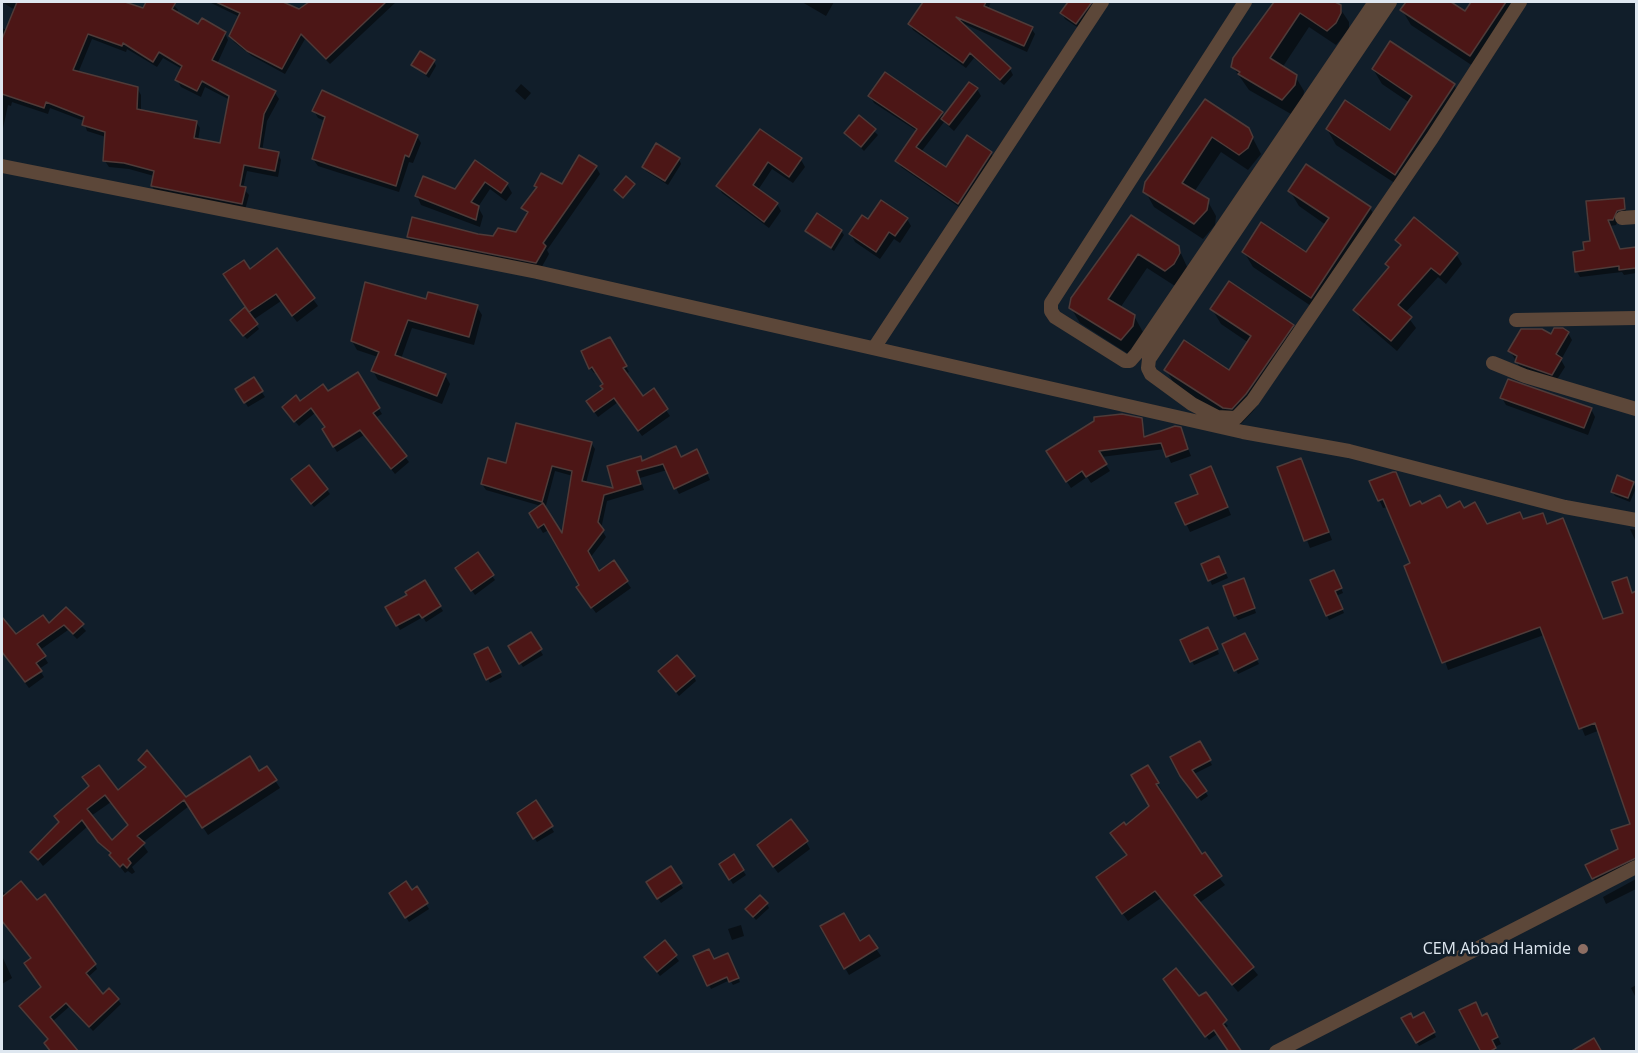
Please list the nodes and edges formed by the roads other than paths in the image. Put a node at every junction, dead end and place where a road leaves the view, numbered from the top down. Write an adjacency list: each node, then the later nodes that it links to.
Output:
1 (1102, 2): 9 (street)
2 (1245, 2): 3 (street)
3 (1375, 2)
4 (1390, 2): 5 (street)
5 (1520, 2)
6 (2, 166): 9 (street)
7 (1636, 318): 8 (street)
8 (1516, 320)
9 (874, 348): 12 (street)
10 (1493, 363): 11 (street)
11 (1636, 409)
12 (1636, 520)
13 (1636, 867): 14 (street)
14 (1276, 1052)

